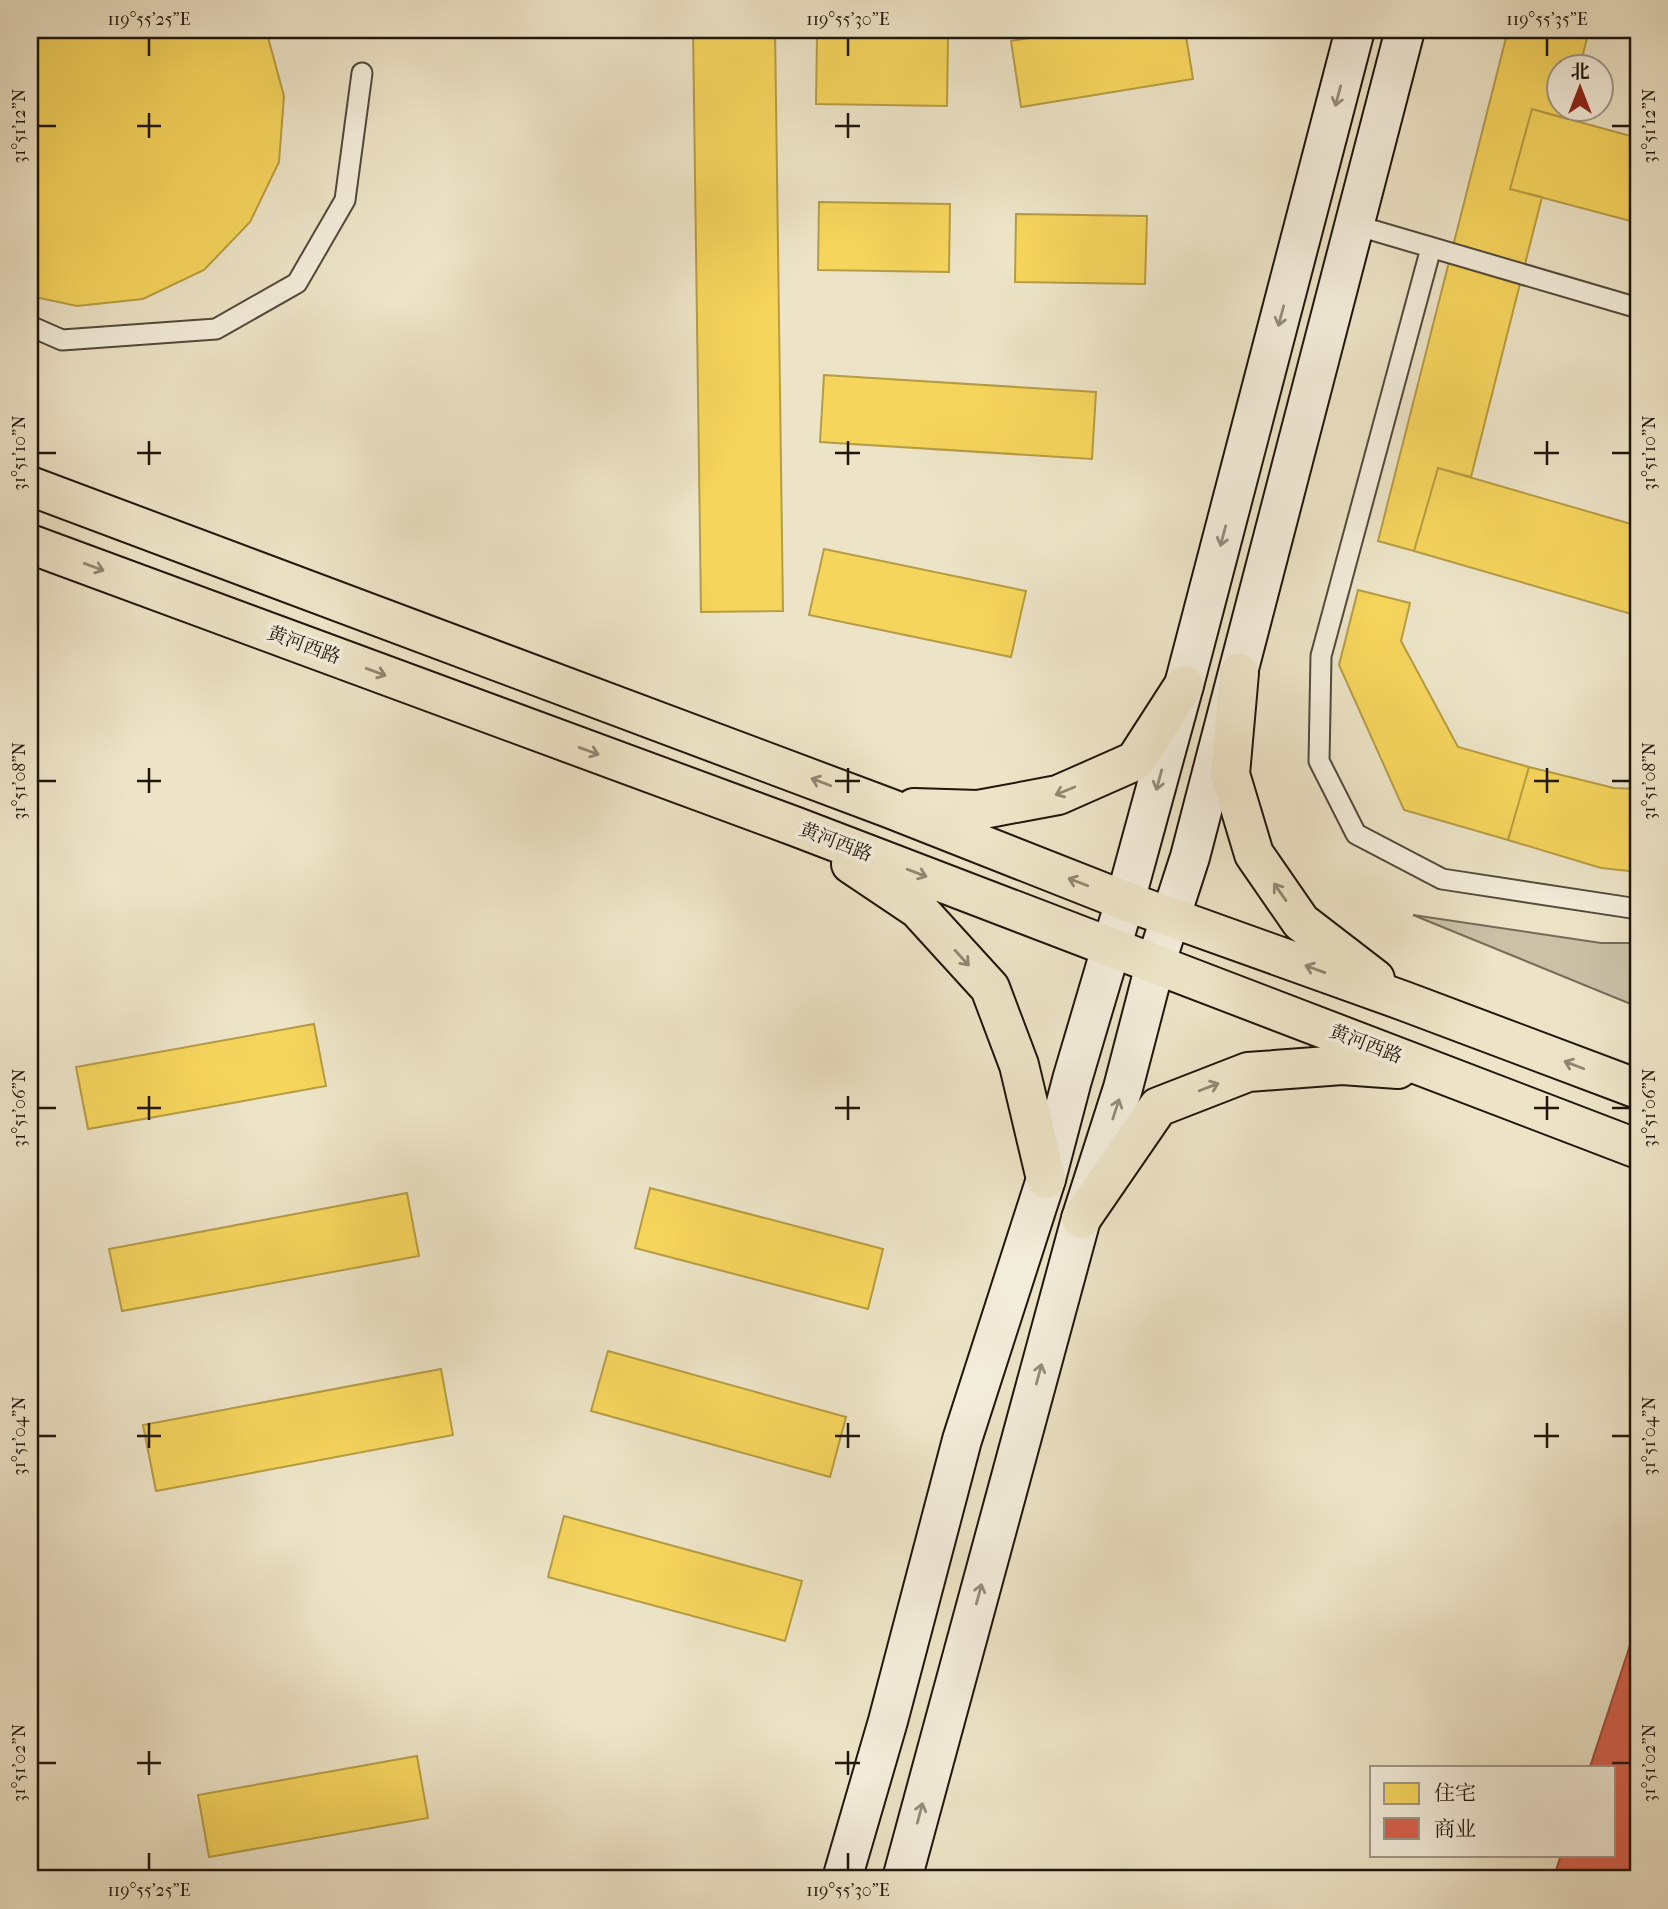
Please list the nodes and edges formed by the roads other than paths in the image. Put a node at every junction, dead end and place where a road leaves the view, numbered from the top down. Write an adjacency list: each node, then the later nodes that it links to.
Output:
1 (1355, 30): 11 (street, one-way to 11)
2 (1405, 30): 4 (street)
3 (362, 73): 7 (lane)
4 (1355, 225): 5 (lane); 10 (street)
5 (1431, 248): 6 (lane); 15 (lane)
6 (1638, 307)
7 (30, 326)
8 (30, 486): 12 (main road, one-way to 8)
9 (30, 544): 13 (main road, 黄河西路, one-way to 13)
10 (1239, 673): 16 (street); 19 (main road, one-way to 10)
11 (1184, 685): 12 (main road, one-way to 12); 14 (street, one-way to 14)
12 (889, 808): 14 (main road, one-way to 12)
13 (794, 826): 17 (main road, 黄河西路, one-way to 17); 23 (main road, one-way to 23)
14 (1125, 901): 16 (main road); 17 (street)
15 (1638, 909)
16 (1170, 918): 18 (street); 19 (main road, one-way to 16)
17 (1112, 948): 18 (main road, 黄河西路); 23 (street)
18 (1155, 965): 20 (main road, 黄河西路); 24 (street, one-way to 18)
19 (1404, 1001): 21 (main road, one-way to 19)
20 (1443, 1073): 22 (main road, 黄河西路); 24 (main road, one-way to 20)
21 (1638, 1089)
22 (1638, 1149)
23 (1046, 1179): 25 (street)
24 (1081, 1219): 26 (street, one-way to 24)
25 (842, 1879)
26 (902, 1879)

